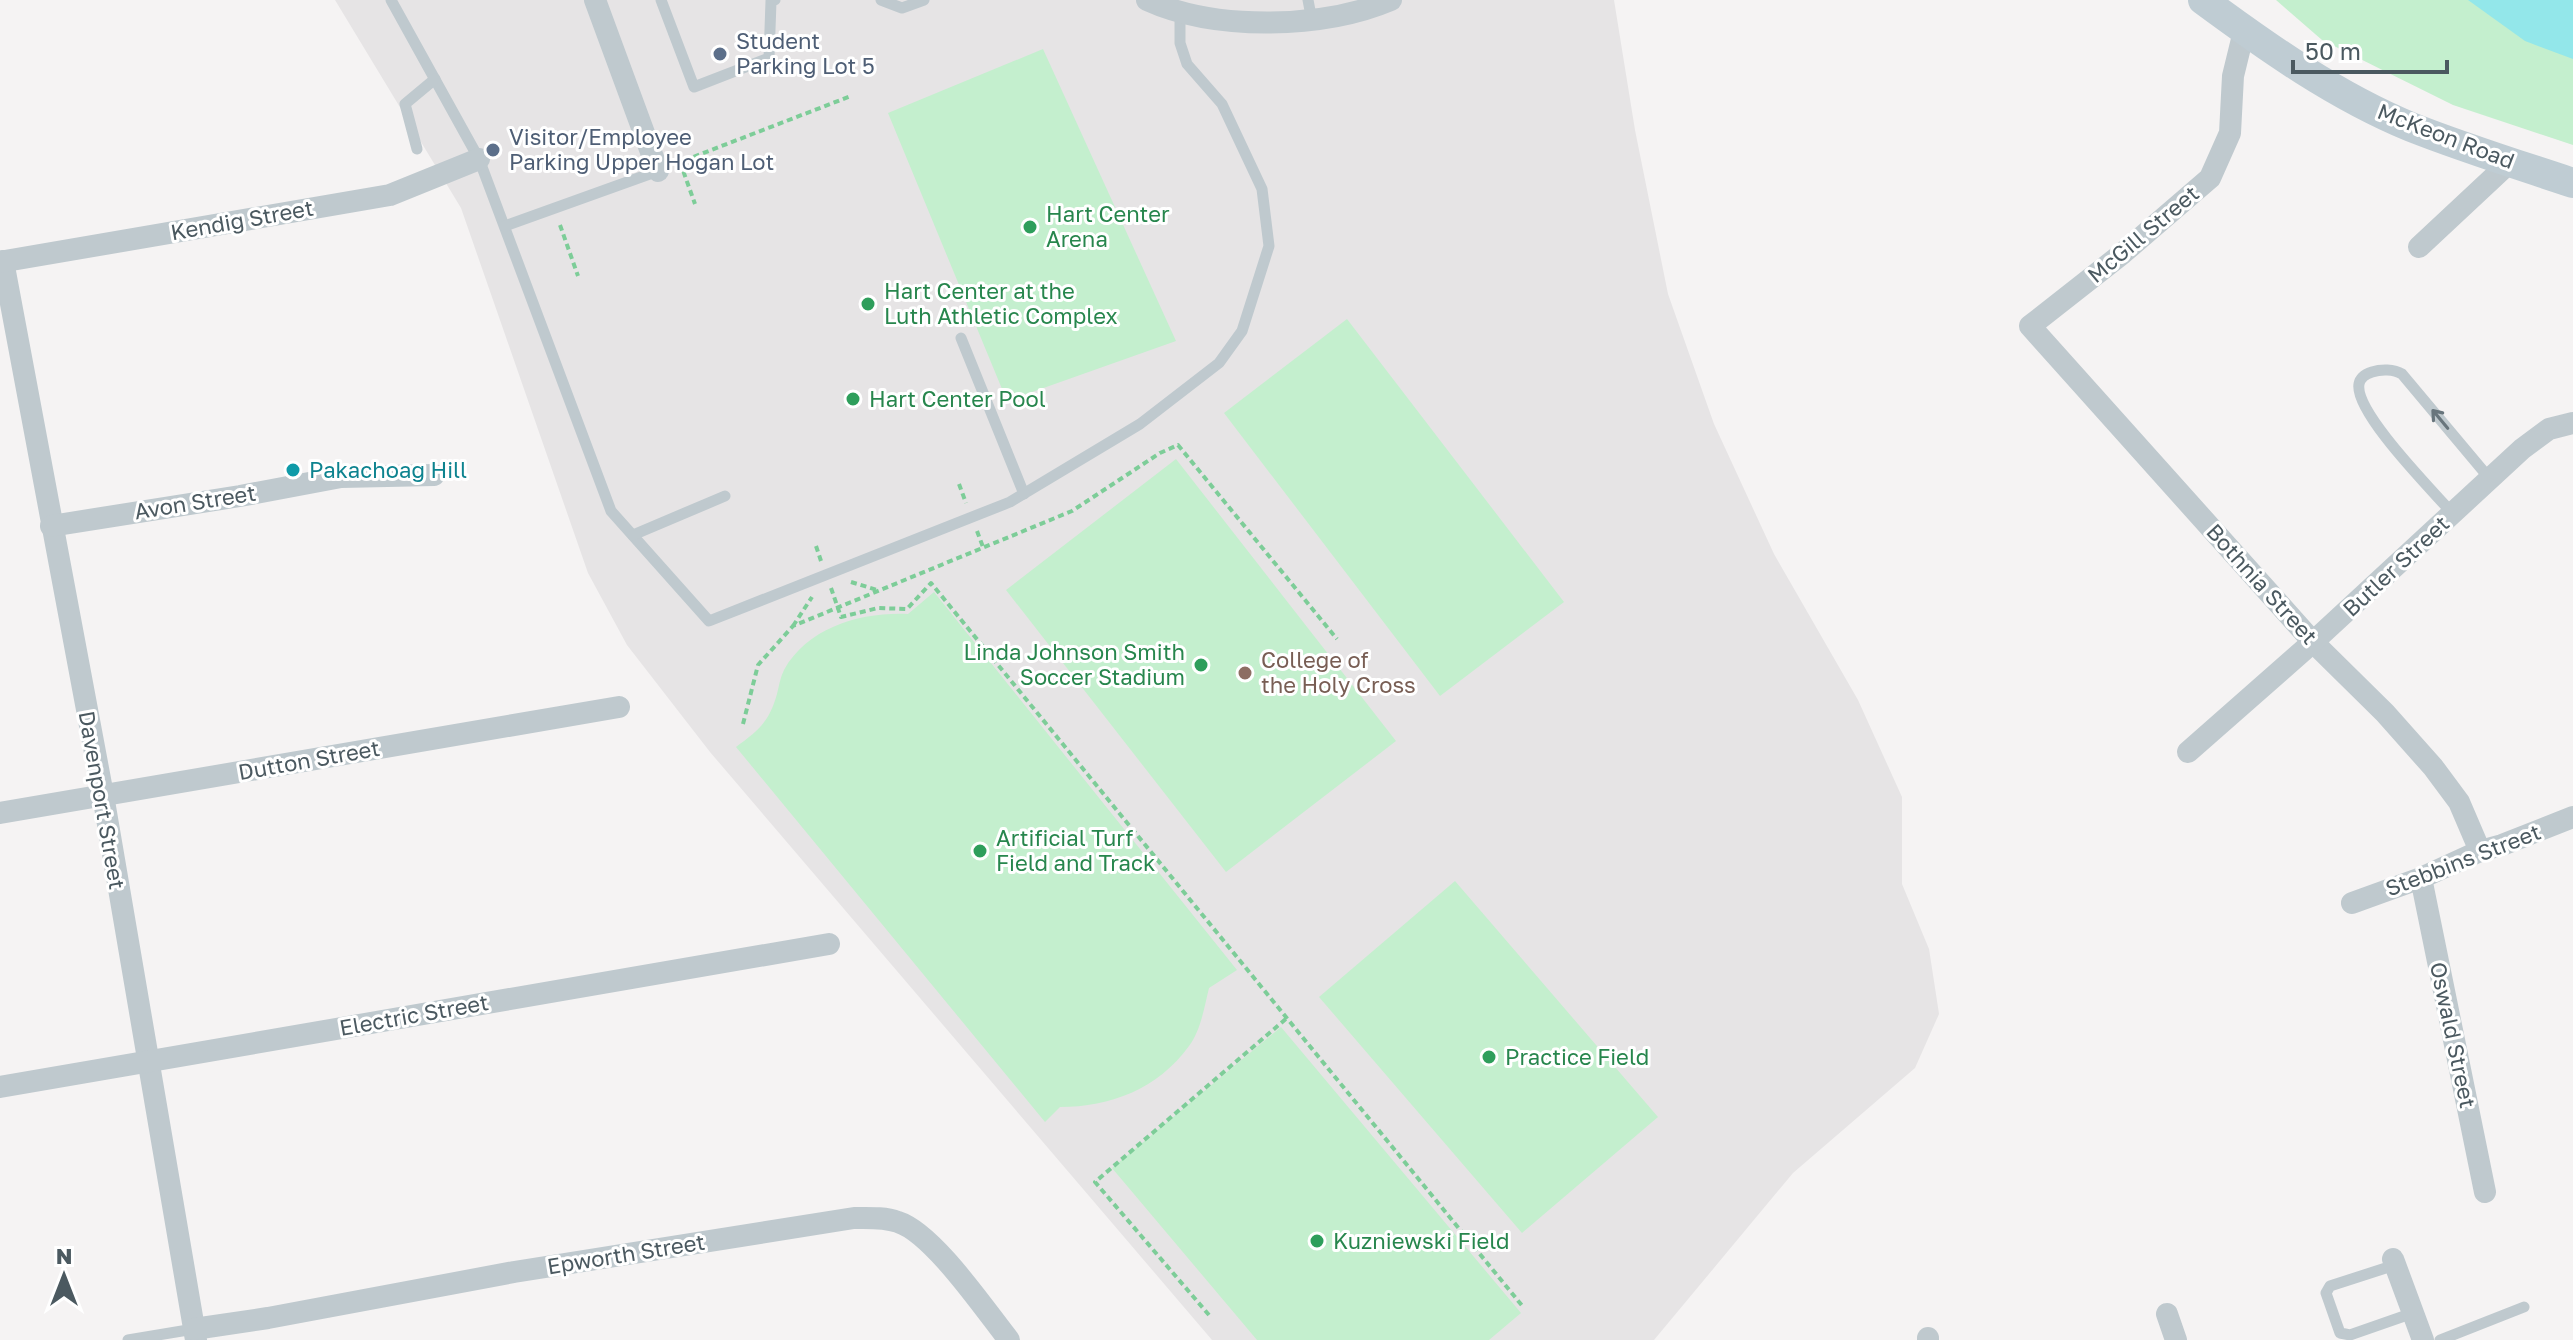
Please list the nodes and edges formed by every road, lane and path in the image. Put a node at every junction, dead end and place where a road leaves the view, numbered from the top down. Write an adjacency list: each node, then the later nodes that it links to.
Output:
1 (391, 0): 13 (lane)
2 (661, 0): 3 (lane)
3 (775, 0)
4 (881, 0): 5 (lane)
5 (924, 0)
6 (1147, 0): 10 (street)
7 (1391, 0): 11 (street)
8 (2203, 0): 12 (main road, McKeon Road)
9 (601, 2): 19 (street)
10 (1180, 10): 11 (street); 33 (lane)
11 (1310, 10)
12 (2244, 31): 18 (main road, McKeon Road); 27 (street, McGill Street)
13 (435, 79): 15 (lane); 16 (lane)
14 (851, 96): 17 (path)
15 (417, 149)
16 (479, 159): 23 (lane); 25 (street, Kendig Street)
17 (680, 162): 19 (path); 21 (path)
18 (2510, 162): 20 (main road, McKeon Road); 24 (street)
19 (658, 171): 23 (lane)
20 (2573, 183)
21 (695, 204)
22 (560, 225): 26 (path)
23 (505, 226): 39 (lane)
24 (2419, 247)
25 (1, 262): 37 (street, Davenport Street)
26 (578, 276)
27 (2030, 326): 44 (street, Bothnia Street)
28 (961, 338): 33 (lane)
29 (2573, 423): 31 (street, Butler Street)
30 (434, 475): 37 (street, Avon Street)
31 (2490, 479): 36 (street, Butler Street); 36 (lane, one-way to 36)
32 (959, 484): 35 (path)
33 (1024, 494): 41 (lane)
34 (725, 496): 39 (lane)
35 (966, 503)
36 (2453, 514): 44 (street, Butler Street)
37 (51, 526): 48 (street, Davenport Street)
38 (975, 526): 40 (path)
39 (633, 535): 41 (lane)
40 (983, 547): 42 (path); 43 (path)
41 (826, 574): 42 (path)
42 (837, 607): 46 (path); 55 (path)
43 (1337, 639)
44 (2313, 642): 47 (street, Butler Street); 51 (street, Bothnia Street)
45 (619, 707): 48 (street, Dutton Street)
46 (743, 724)
47 (2188, 752)
48 (103, 795): 49 (street, Dutton Street); 56 (street, Davenport Street)
49 (0, 813)
50 (2573, 817): 51 (street, Stebbins Street)
51 (2480, 851): 52 (street, Stebbins Street)
52 (2421, 878): 53 (street, Stebbins Street); 58 (street, Oswald Street)
53 (2352, 903)
54 (829, 944): 56 (street, Electric Street)
55 (1287, 1018): 61 (path); 64 (path)
56 (147, 1061): 57 (street, Electric Street); 65 (street, Davenport Street)
57 (0, 1087)
58 (2485, 1192)
59 (2394, 1262): 62 (street); 62 (lane)
60 (2524, 1307): 70 (lane)
61 (1524, 1308)
62 (2413, 1313): 69 (street)
63 (2167, 1314): 68 (street)
64 (1209, 1315)
65 (195, 1334): 66 (lane); 67 (street, Epworth Street)
66 (128, 1340)
67 (1009, 1340)
68 (2176, 1340)
69 (2423, 1340)
70 (2440, 1340)

